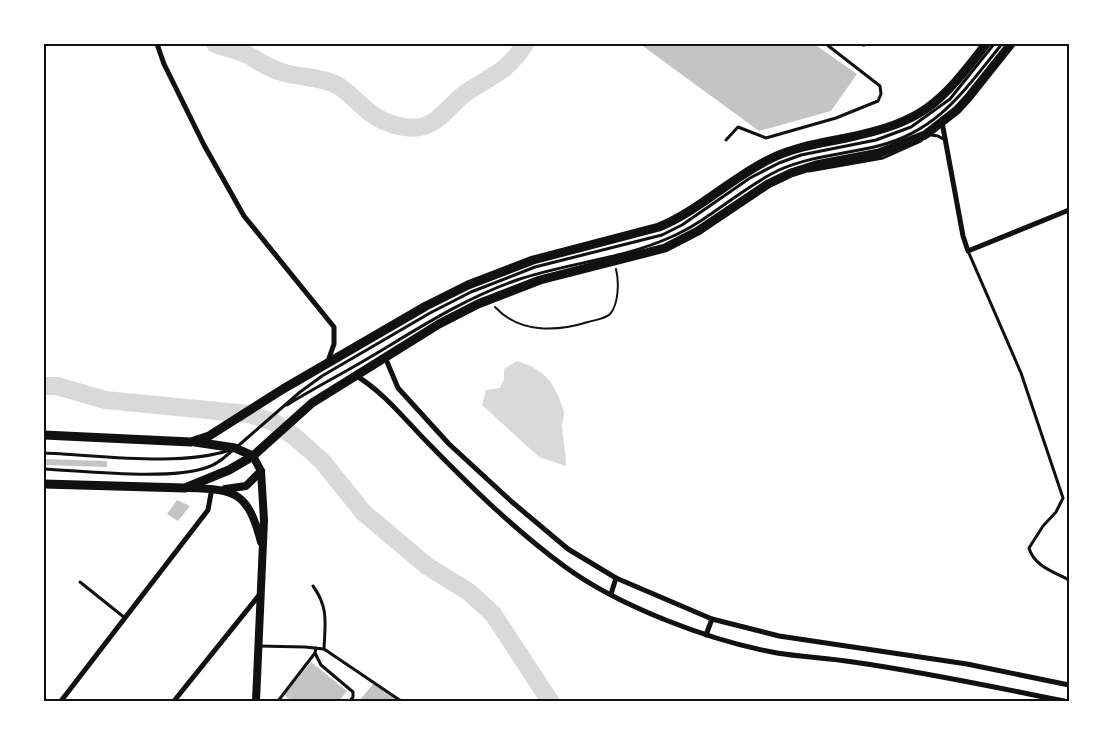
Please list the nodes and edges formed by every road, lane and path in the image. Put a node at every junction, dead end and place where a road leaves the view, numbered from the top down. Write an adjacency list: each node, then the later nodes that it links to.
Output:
1 (157, 44): 15 (street)
2 (826, 44): 7 (lane)
3 (987, 44): 15 (main road); 17 (lane)
4 (1002, 44): 17 (lane)
5 (1011, 44): 6 (main road)
6 (942, 122): 8 (street); 9 (main road)
7 (726, 140)
8 (946, 140): 9 (lane); 11 (street)
9 (768, 184): 12 (main road)
10 (1069, 210): 11 (street)
11 (968, 251): 31 (lane)
12 (615, 262): 13 (main road); 13 (path)
13 (490, 299): 14 (main road)
14 (385, 357): 16 (main road); 30 (street)
15 (327, 364): 19 (main road)
16 (355, 375): 22 (main road); 35 (street)
17 (280, 410): 20 (lane)
18 (44, 435): 19 (main road)
19 (191, 442): 20 (main road)
20 (235, 448): 21 (lane); 22 (main road); 23 (lane)
21 (44, 454)
22 (253, 456): 24 (street); 26 (main road)
23 (44, 469)
24 (261, 471): 28 (street); 29 (street)
25 (44, 484): 26 (main road)
26 (185, 488): 27 (street)
27 (212, 488): 28 (street); 36 (street)
28 (224, 489): 29 (street)
29 (262, 549): 34 (street)
30 (616, 578): 35 (street); 37 (street)
31 (1069, 580)
32 (80, 582): 36 (lane)
33 (313, 586): 41 (lane)
34 (260, 594): 39 (street); 45 (street)
35 (611, 594): 38 (street)
36 (126, 618): 44 (street)
37 (712, 619): 38 (street); 43 (street)
38 (706, 635): 50 (street)
39 (257, 646): 40 (lane); 46 (street)
40 (316, 648): 41 (lane); 42 (lane)
41 (324, 649): 49 (lane)
42 (315, 653): 47 (lane); 48 (lane)
43 (1069, 685)
44 (61, 701)
45 (174, 701)
46 (256, 701)
47 (278, 701)
48 (350, 701)
49 (401, 701)
50 (1064, 701)

